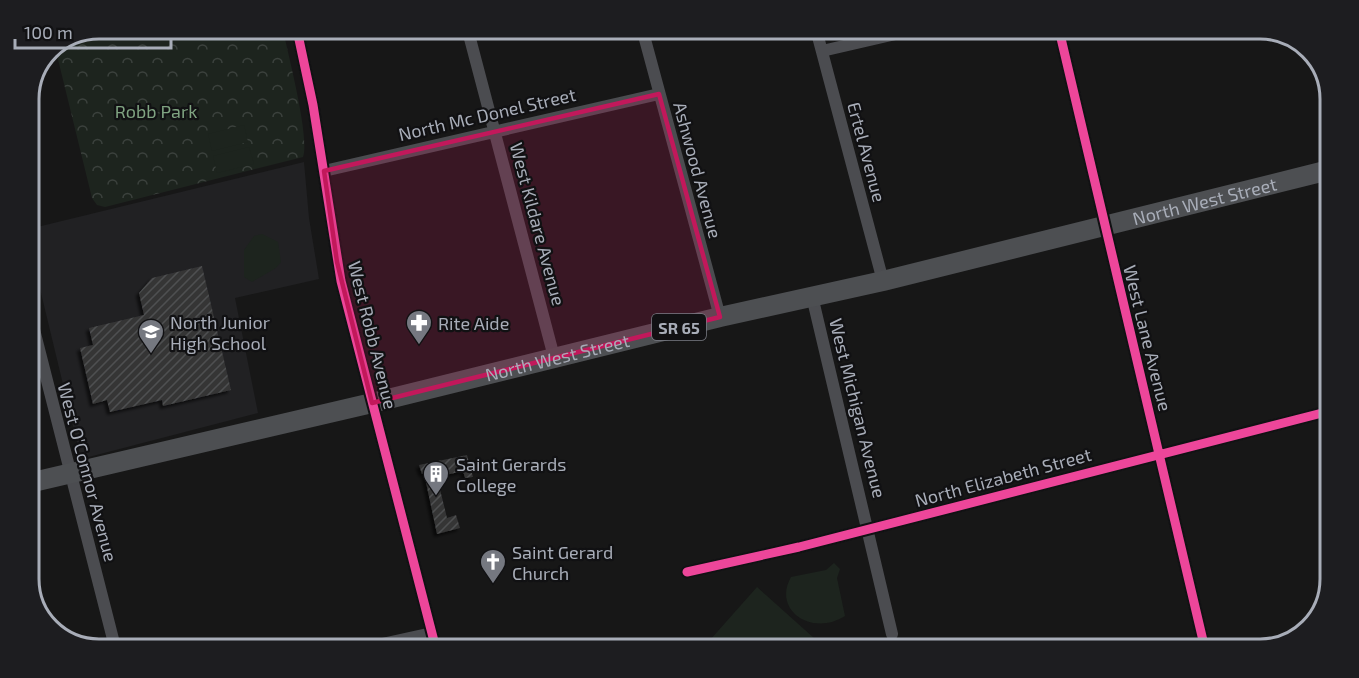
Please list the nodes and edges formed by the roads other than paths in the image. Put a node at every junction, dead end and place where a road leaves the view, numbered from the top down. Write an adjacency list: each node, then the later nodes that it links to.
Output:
1 (299, 39): 10 (street, West Robb Avenue)
2 (470, 39): 9 (street, West Kildare Avenue)
3 (645, 39): 8 (street, Ashwood Avenue)
4 (819, 39): 7 (street, Ertel Avenue)
5 (874, 39): 7 (street)
6 (1061, 39): 12 (street, West Lane Avenue)
7 (822, 51): 13 (street, Ertel Avenue)
8 (659, 94): 9 (street, North Mc Donel Street); 15 (street, Ashwood Avenue)
9 (494, 130): 10 (street, North Mc Donel Street); 17 (street, West Kildare Avenue)
10 (324, 171): 18 (street, West Robb Avenue)
11 (1320, 172): 12 (main road, North West Street / SR 65)
12 (1104, 227): 13 (main road, North West Street / SR 65); 20 (street, West Lane Avenue)
13 (883, 281): 14 (main road, North West Street / SR 65)
14 (812, 296): 15 (main road, North West Street / SR 65); 23 (street, West Michigan Avenue)
15 (720, 317): 17 (main road, North West Street / SR 65)
16 (39, 350): 21 (street, West O'Connor Avenue)
17 (554, 357): 18 (main road, North West Street / SR 65)
18 (372, 403): 21 (main road, North West Street / SR 65); 27 (street, West Robb Avenue)
19 (1320, 413): 20 (street, North Elizabeth Street)
20 (1159, 453): 23 (street, North Elizabeth Street); 28 (street, West Lane Avenue)
21 (70, 473): 22 (main road, North West Street / SR 65); 26 (street, West O'Connor Avenue)
22 (39, 481)
23 (869, 529): 24 (street, North Elizabeth Street); 25 (street, West Michigan Avenue)
24 (687, 572)
25 (892, 634)
26 (113, 639)
27 (433, 639)
28 (1203, 639)

